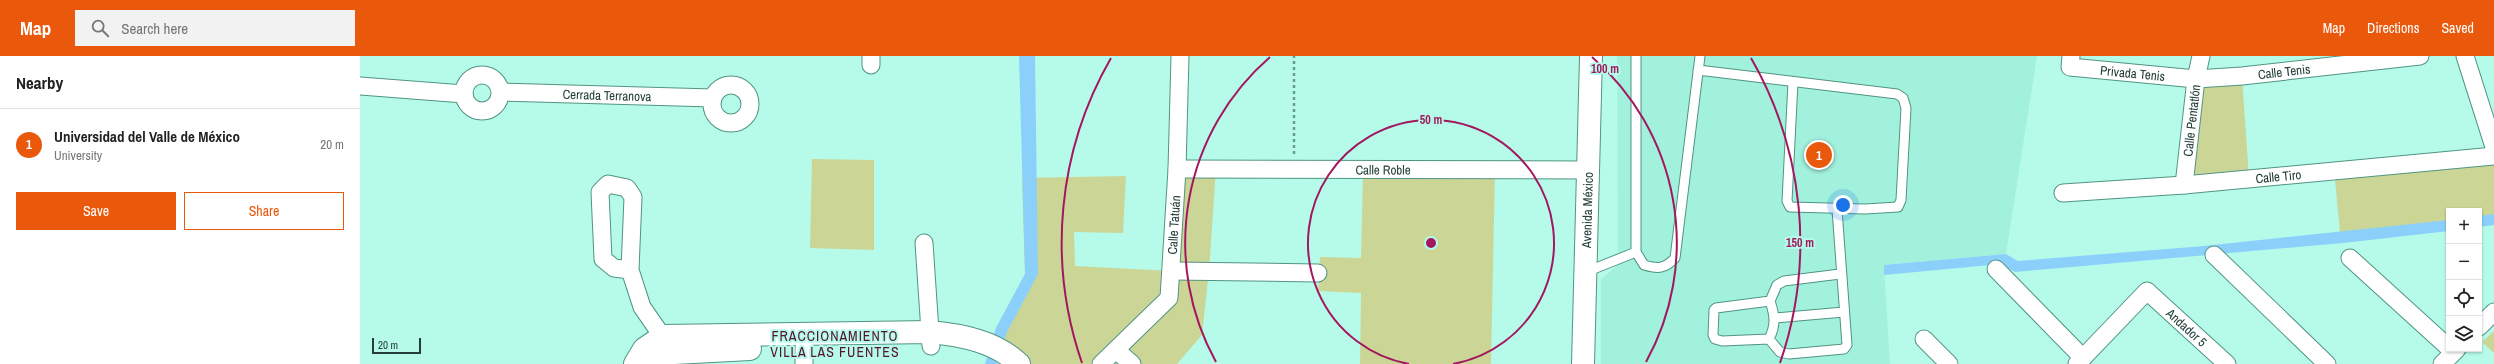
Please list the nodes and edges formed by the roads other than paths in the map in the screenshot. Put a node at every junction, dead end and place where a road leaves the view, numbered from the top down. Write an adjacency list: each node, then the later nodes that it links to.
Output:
1 (1180, 56): 18 (street, Calle Tatuán)
2 (1591, 56): 19 (street, Avenida México)
3 (1636, 56): 24 (lane)
4 (1700, 56): 9 (lane)
5 (2201, 56): 10 (street, Calle Pentatlón)
6 (2420, 56): 10 (street, Calle Tenis)
7 (2465, 56): 16 (street)
8 (2070, 61): 10 (street, Privada Tenis)
9 (1698, 70): 11 (lane); 24 (lane)
10 (2196, 78): 20 (street, Calle Pentatlón)
11 (1793, 82): 22 (lane); 22 (lane)
12 (360, 86): 14 (street)
13 (501, 92): 14 (street); 14 (street); 15 (street, Cerrada Terranova)
14 (464, 94)
15 (713, 98)
16 (2494, 147)
17 (2494, 156): 20 (street, Calle Tiro)
18 (1177, 169): 19 (street, Calle Roble); 29 (street, Calle Tatuán)
19 (1588, 170): 30 (street, Avenida México)
20 (2184, 184): 21 (street, Calle Tiro)
21 (2063, 193)
22 (1837, 209): 32 (lane)
23 (924, 243): 38 (street)
24 (1636, 252): 30 (lane)
25 (2214, 255): 56 (street)
26 (2350, 258): 41 (street)
27 (1996, 269): 46 (street)
28 (630, 270): 42 (street)
29 (1172, 271): 31 (street); 43 (street, Calle Tatuán)
30 (1586, 272): 53 (street, Avenida México)
31 (1318, 273)
32 (1840, 274): 33 (lane); 34 (lane)
33 (1770, 301): 36 (lane); 39 (lane)
34 (1844, 312): 36 (lane); 39 (lane)
35 (2494, 312): 37 (street)
36 (1775, 318): 39 (lane)
37 (2482, 324)
38 (931, 339): 42 (street); 45 (street); 49 (street); 50 (street)
39 (1769, 339)
40 (1924, 340): 54 (street)
41 (2446, 343)
42 (668, 344): 45 (street); 47 (street); 48 (street)
43 (1116, 350): 51 (street, Calle Tatuán); 52 (street)
44 (2451, 352): 57 (street)
45 (804, 355)
46 (2080, 361): 55 (street, Andador 5)
47 (635, 364)
48 (655, 364)
49 (996, 364)
50 (1018, 364)
51 (1101, 364)
52 (1132, 364)
53 (1583, 364)
54 (1949, 364)
55 (2227, 364)
56 (2327, 364)
57 (2442, 364)

